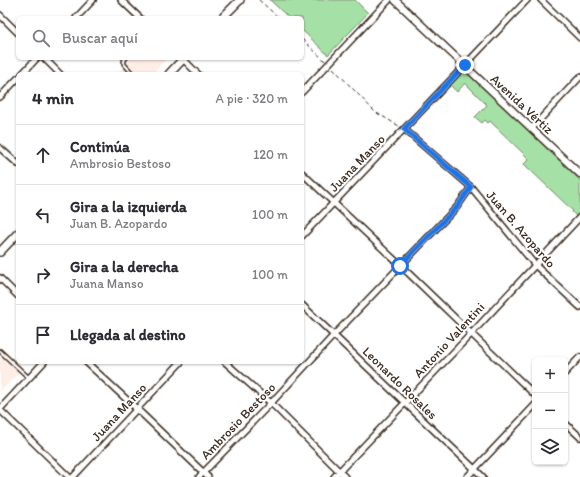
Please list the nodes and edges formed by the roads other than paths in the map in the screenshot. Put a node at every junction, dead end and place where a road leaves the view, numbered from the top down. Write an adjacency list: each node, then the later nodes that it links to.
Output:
1 (93, 0): 9 (street)
2 (121, 0): 10 (street)
3 (240, 0): 11 (main road)
4 (389, 0): 27 (street)
5 (395, 0): 19 (street, Avenida Vértiz)
6 (527, 0): 19 (street, Juana Manso)
7 (541, 0): 13 (street)
8 (0, 15): 12 (street)
9 (78, 16)
10 (138, 16)
11 (224, 16)
12 (16, 31)
13 (580, 38)
14 (36, 60): 20 (street)
15 (46, 60): 21 (street)
16 (124, 60): 22 (lane)
17 (181, 60): 23 (main road)
18 (185, 60): 24 (street)
19 (465, 65): 29 (street, Avenida Vértiz); 30 (street, Juana Manso)
20 (24, 72)
21 (58, 72)
22 (131, 72)
23 (171, 72)
24 (196, 72)
25 (580, 77): 29 (street)
26 (16, 80): 28 (street)
27 (304, 90)
28 (0, 97)
29 (532, 128): 33 (street, Avenida Vértiz)
30 (404, 129): 35 (street, Juan B. Azopardo); 36 (street, Juana Manso)
31 (0, 148): 32 (street)
32 (16, 162)
33 (580, 174)
34 (304, 175): 36 (street)
35 (471, 187): 41 (street, Juan B. Azopardo); 42 (street, Ambrosio Bestoso)
36 (334, 203): 38 (street, Juana Manso); 42 (street)
37 (580, 217): 41 (street, Antonio Valentini)
38 (304, 234)
39 (16, 235): 40 (main road)
40 (0, 252)
41 (535, 265): 46 (street, Juan B. Azopardo); 47 (street, Antonio Valentini)
42 (400, 266): 47 (street); 48 (street, Ambrosio Bestoso)
43 (0, 278): 44 (street)
44 (16, 294)
45 (304, 307): 48 (street, Leonardo Rosales)
46 (580, 307)
47 (471, 334): 57 (street); 59 (street, Antonio Valentini)
48 (334, 335): 58 (street, Ambrosio Bestoso); 59 (street, Leonardo Rosales)
49 (0, 351): 56 (lane)
50 (580, 357): 55 (street)
51 (42, 364): 56 (street)
52 (88, 364): 61 (street)
53 (179, 364): 61 (street, Juana Manso)
54 (227, 364): 58 (street)
55 (568, 370)
56 (29, 378): 62 (street)
57 (533, 393)
58 (271, 403): 66 (street); 67 (street, Ambrosio Bestoso)
59 (405, 403): 65 (street, Leonardo Rosales); 66 (street, Antonio Valentini)
60 (532, 408): 65 (street)
61 (138, 409): 67 (street); 69 (street, Juana Manso)
62 (0, 410): 68 (street)
63 (568, 426): 64 (street)
64 (580, 437)
65 (475, 469): 73 (street); 74 (street, Leonardo Rosales)
66 (339, 472): 71 (street, Antonio Valentini); 72 (street)
67 (201, 475): 70 (street)
68 (69, 477)
69 (73, 477)
70 (208, 477)
71 (334, 477)
72 (345, 477)
73 (467, 477)
74 (483, 477)

